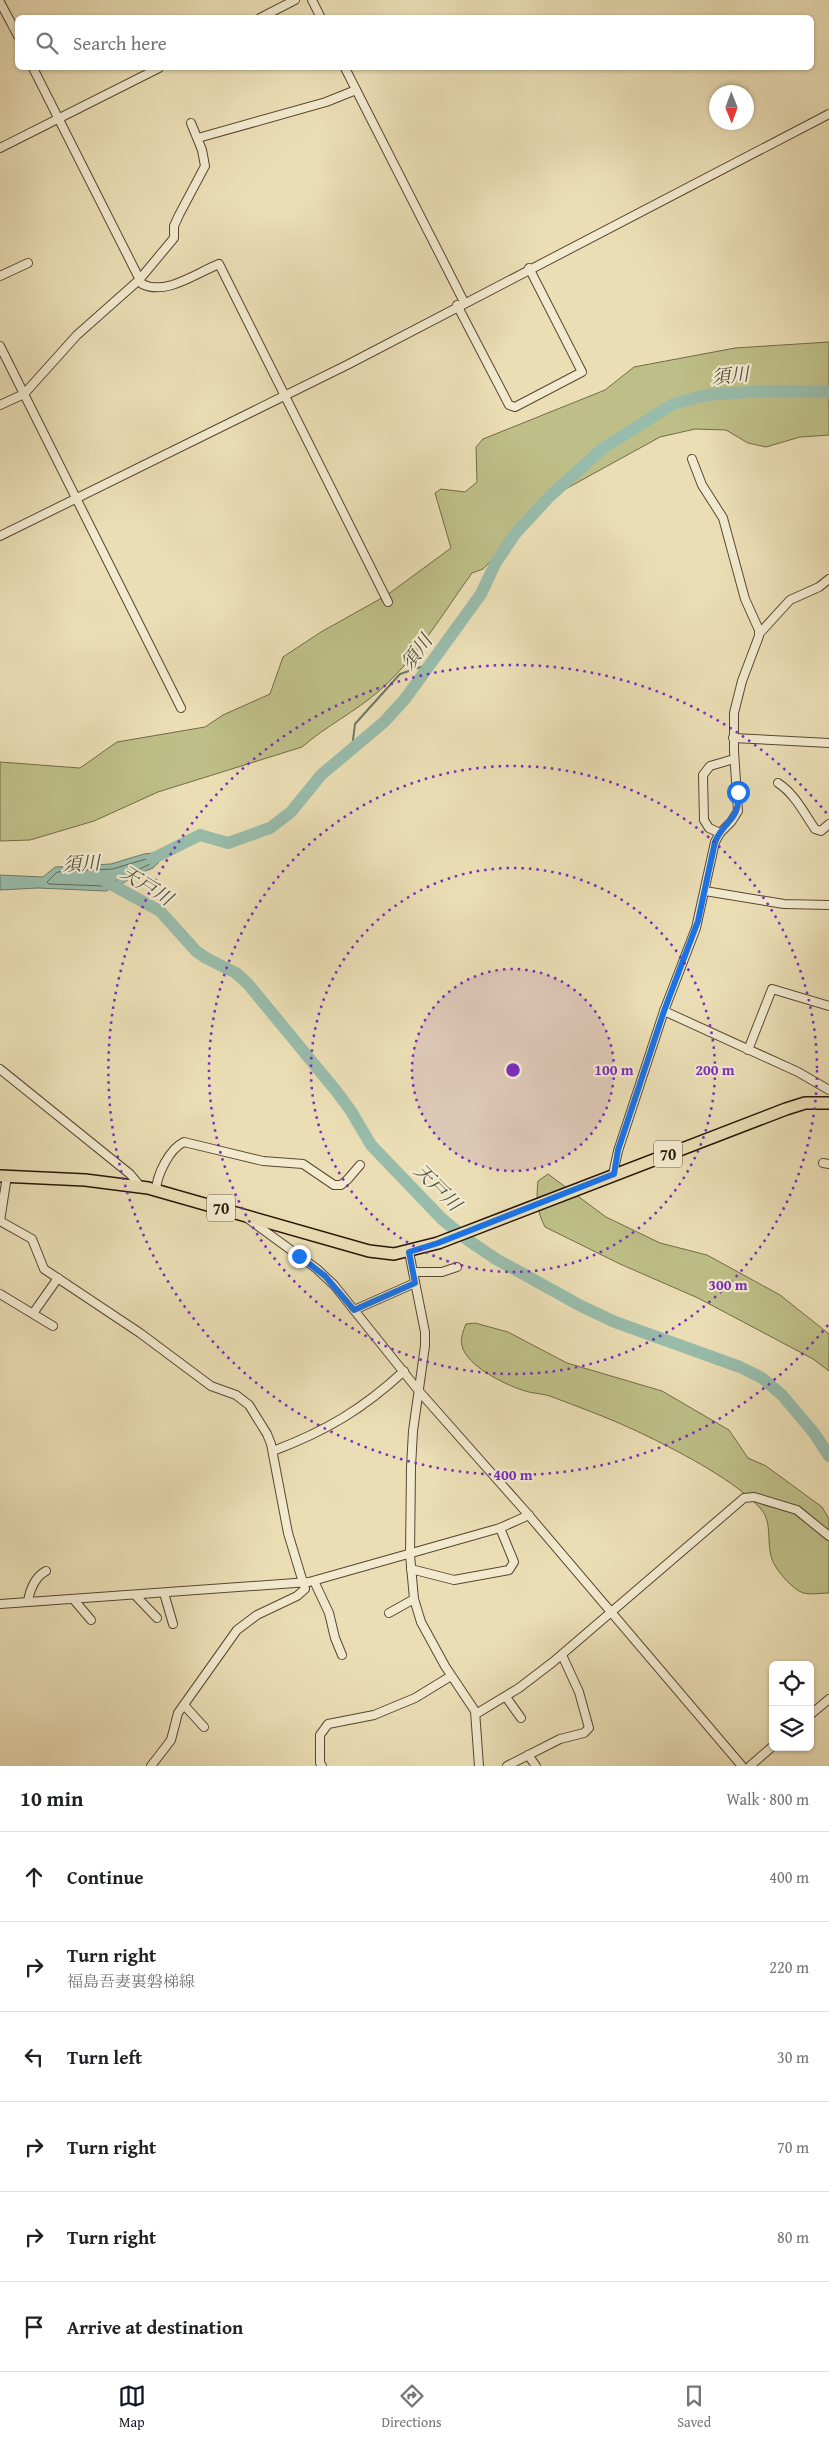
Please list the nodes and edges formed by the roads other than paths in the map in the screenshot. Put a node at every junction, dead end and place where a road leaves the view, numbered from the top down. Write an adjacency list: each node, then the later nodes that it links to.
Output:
1 (295, 0): 4 (street)
2 (312, 0): 5 (street)
3 (0, 2): 6 (street)
4 (266, 15)
5 (320, 15)
6 (15, 30)
7 (34, 70): 12 (street)
8 (155, 70): 12 (street)
9 (347, 70): 10 (street)
10 (356, 90): 14 (street); 20 (street)
11 (829, 114): 17 (street)
12 (58, 118): 15 (street); 19 (street)
13 (192, 123): 14 (street)
14 (198, 138): 19 (street)
15 (0, 148)
16 (28, 263): 18 (street)
17 (530, 268): 20 (street); 20 (street)
18 (0, 276)
19 (139, 280): 22 (street); 23 (street)
20 (460, 304): 23 (street)
21 (0, 346): 22 (street)
22 (24, 394): 24 (street); 26 (street)
23 (283, 395): 26 (street); 29 (street)
24 (0, 405)
25 (692, 459): 30 (street)
26 (75, 498): 27 (street); 31 (street)
27 (0, 536)
28 (829, 579): 30 (street)
29 (388, 602)
30 (759, 634): 32 (street)
31 (181, 708)
32 (733, 738): 33 (street); 34 (street)
33 (829, 743)
34 (734, 759): 37 (street); 37 (street)
35 (778, 783): 36 (street)
36 (829, 824)
37 (720, 833): 38 (street)
38 (705, 891): 39 (street); 41 (street)
39 (829, 905)
40 (829, 1006): 42 (street)
41 (664, 1011): 42 (street); 47 (street)
42 (748, 1050): 44 (street)
43 (0, 1069): 49 (street)
44 (829, 1090)
45 (829, 1103): 47 (main road, 70)
46 (360, 1165): 50 (street)
47 (614, 1174): 52 (main road, 70)
48 (4, 1176): 49 (main road, 70); 55 (street)
49 (140, 1186): 50 (main road, 70)
50 (156, 1190): 51 (main road, 70)
51 (245, 1214): 52 (main road, 70); 58 (street)
52 (409, 1252): 54 (street)
53 (457, 1267): 54 (street)
54 (413, 1272): 56 (street)
55 (58, 1278): 59 (street); 63 (street)
56 (415, 1283): 58 (street); 62 (street)
57 (0, 1294): 59 (street)
58 (354, 1310): 61 (street)
59 (34, 1312): 60 (street)
60 (53, 1326)
61 (404, 1371): 62 (street); 63 (street)
62 (418, 1390): 64 (street); 67 (street)
63 (272, 1451): 71 (street)
64 (529, 1515): 65 (street); 78 (street)
65 (500, 1528): 67 (street); 68 (street)
66 (829, 1536): 78 (street)
67 (410, 1555): 68 (street); 70 (street)
68 (411, 1569): 74 (street)
69 (46, 1571): 76 (street)
70 (314, 1581): 71 (street); 83 (street)
71 (304, 1582): 72 (street); 88 (street)
72 (164, 1593): 73 (street); 82 (street)
73 (135, 1596): 75 (street); 80 (street)
74 (414, 1599): 79 (street); 85 (street)
75 (74, 1600): 76 (street); 81 (street)
76 (28, 1602): 77 (street)
77 (0, 1604)
78 (611, 1611): 84 (street); 100 (street)
79 (389, 1613)
80 (157, 1618)
81 (91, 1620)
82 (172, 1624)
83 (342, 1655)
84 (562, 1655): 86 (street); 94 (street)
85 (451, 1676): 90 (street); 96 (street)
86 (506, 1697): 90 (street); 91 (street)
87 (829, 1699): 89 (street)
88 (184, 1705): 92 (street); 95 (street)
89 (814, 1711)
90 (476, 1714): 97 (street)
91 (521, 1718)
92 (204, 1726)
93 (769, 1749): 101 (street)
94 (528, 1754): 98 (street); 99 (street)
95 (151, 1766)
96 (322, 1766)
97 (479, 1766)
98 (507, 1766)
99 (536, 1766)
100 (742, 1766)
101 (750, 1766)

